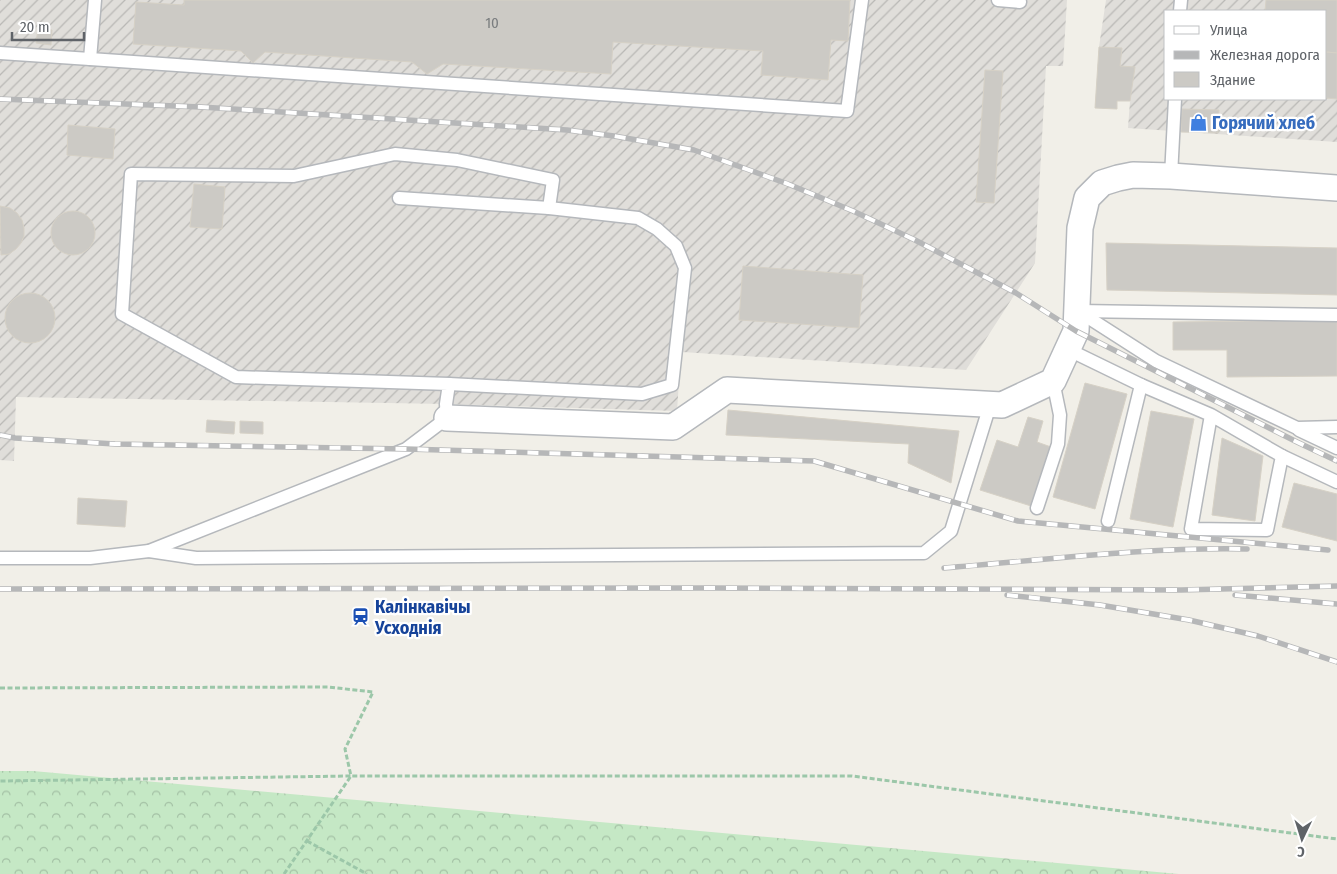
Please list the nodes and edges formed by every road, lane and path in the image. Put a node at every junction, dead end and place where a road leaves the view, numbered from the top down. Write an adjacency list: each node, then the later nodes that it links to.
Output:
1 (95, 0): 6 (lane)
2 (862, 0): 6 (lane)
3 (998, 0): 4 (lane)
4 (1020, 2)
5 (0, 52): 6 (lane)
6 (90, 59)
7 (1175, 100): 8 (lane)
8 (1171, 176): 9 (street); 12 (street)
9 (1337, 188)
10 (399, 198): 11 (lane)
11 (549, 208): 16 (lane); 16 (lane)
12 (1078, 311): 13 (lane); 14 (street); 21 (lane)
13 (1337, 315)
14 (1067, 349): 15 (street); 17 (lane)
15 (1053, 381): 18 (street); 26 (lane)
16 (449, 384): 20 (lane)
17 (1140, 385): 19 (lane); 27 (lane)
18 (990, 404): 20 (street); 28 (lane)
19 (1211, 415): 24 (lane); 24 (lane)
20 (447, 418): 28 (lane)
21 (1297, 428): 22 (lane); 23 (lane)
22 (1337, 428)
23 (1337, 448)
24 (1282, 456): 25 (lane)
25 (1337, 482)
26 (1038, 508)
27 (1108, 521)
28 (148, 551): 29 (lane)
29 (0, 558)
30 (0, 688): 31 (path)
31 (351, 776): 32 (path); 33 (path); 34 (path)
32 (0, 781)
33 (1337, 839)
34 (307, 841): 35 (path); 36 (path)
35 (284, 874)
36 (367, 874)

